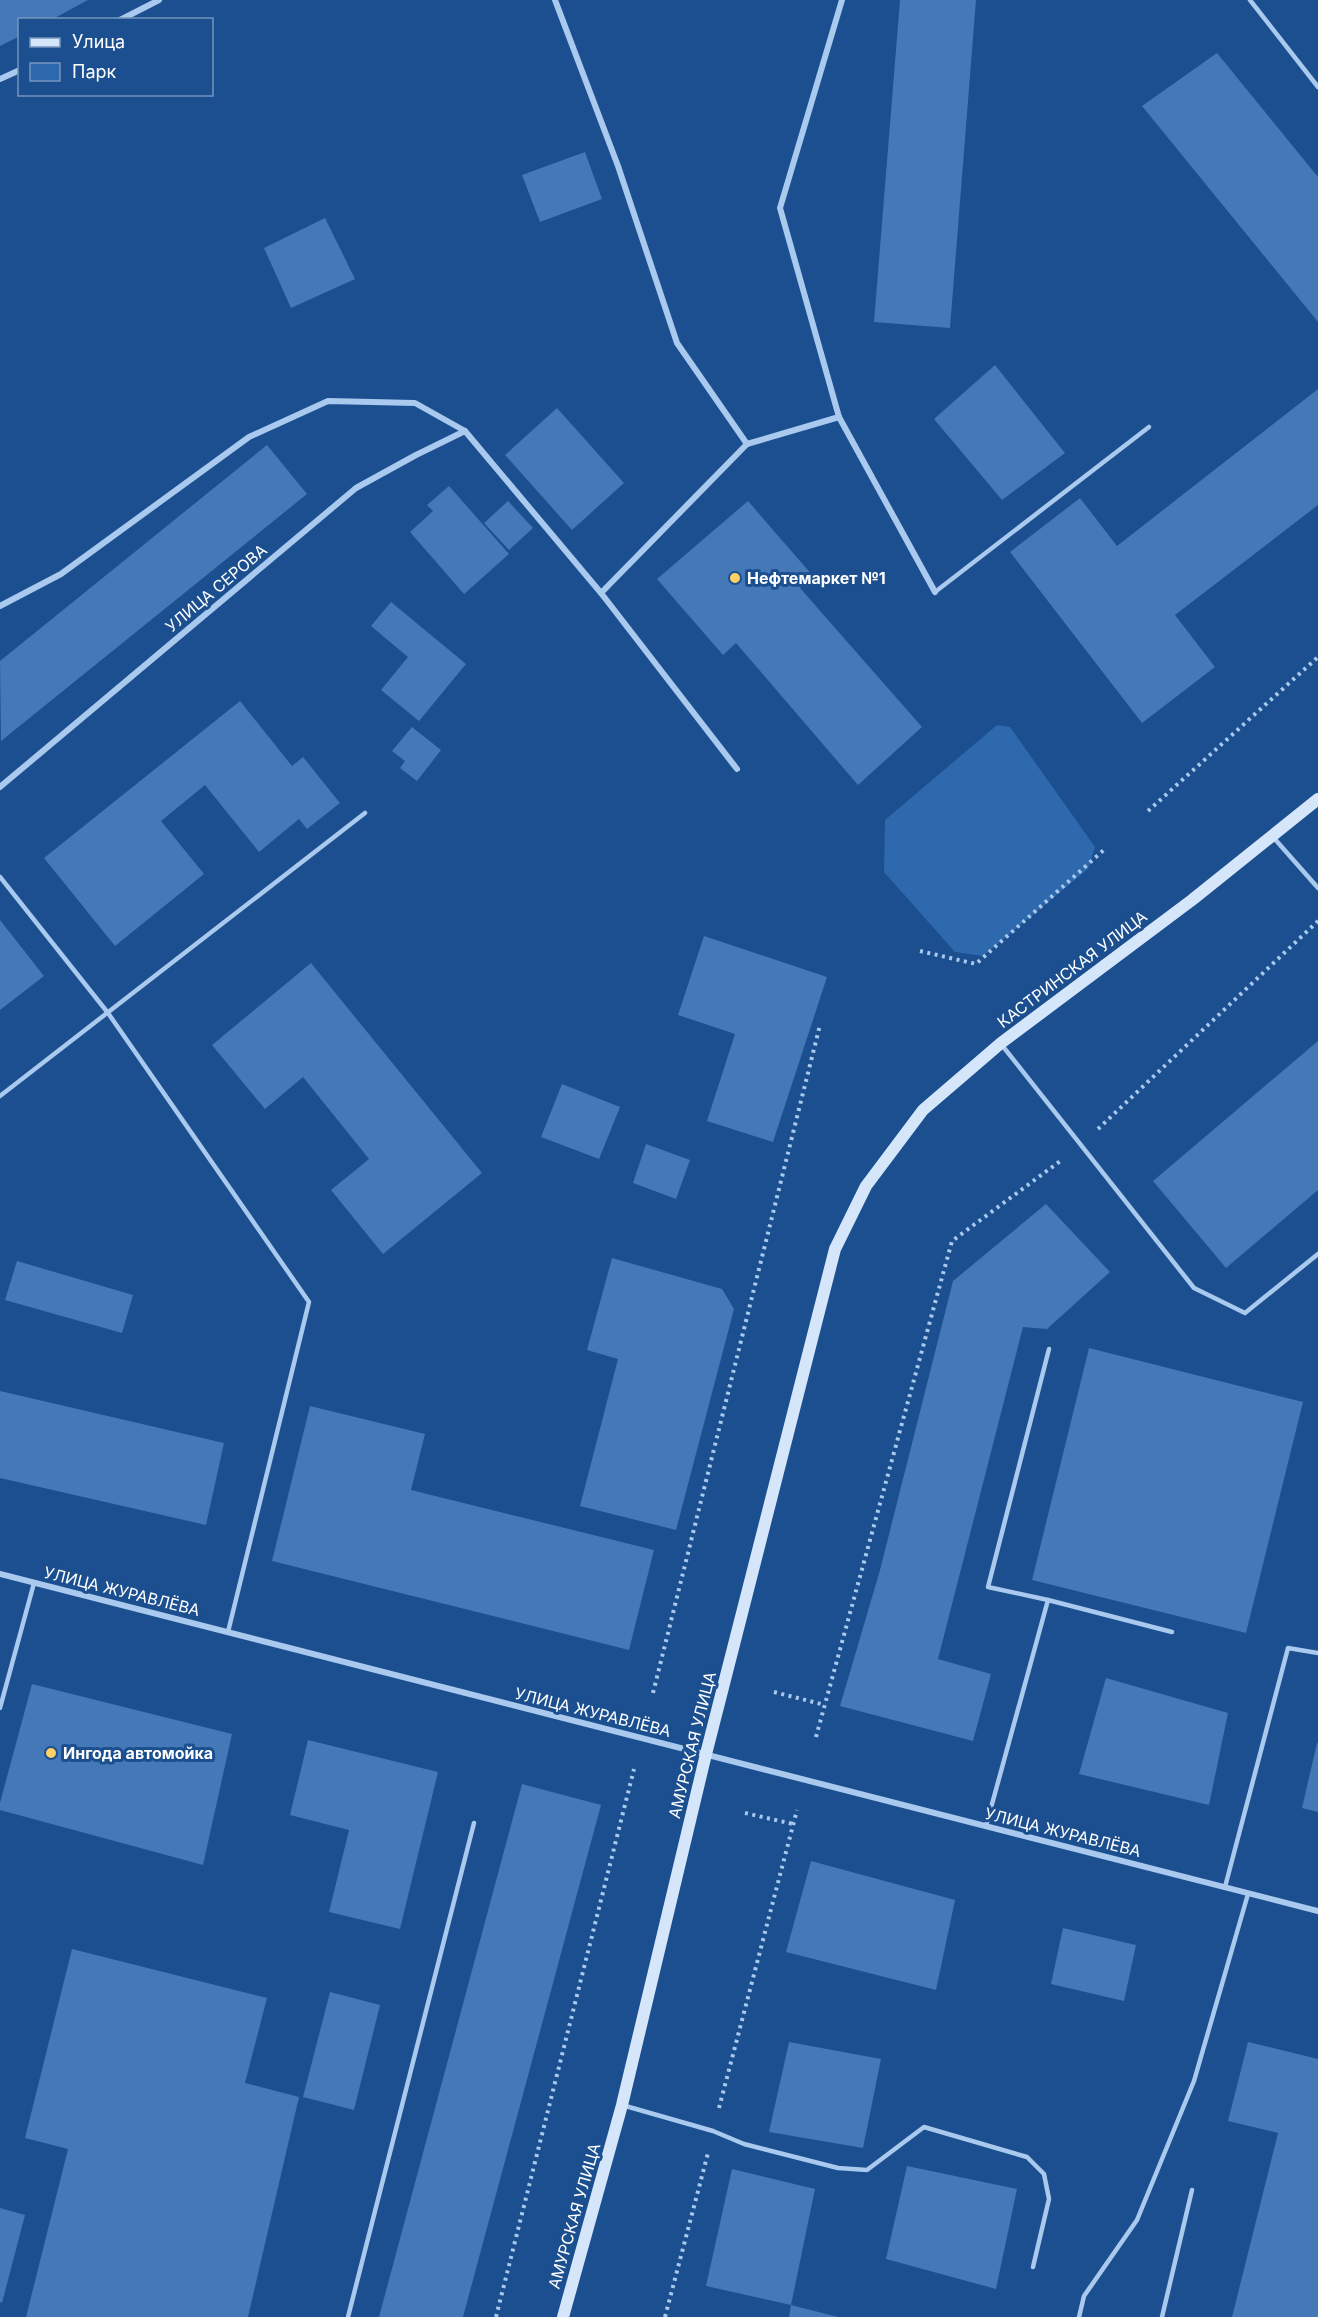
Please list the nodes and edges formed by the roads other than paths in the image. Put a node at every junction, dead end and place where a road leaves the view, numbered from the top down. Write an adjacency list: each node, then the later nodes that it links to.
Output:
1 (159, 0): 5 (street)
2 (555, 0): 12 (street)
3 (842, 0): 9 (street)
4 (1250, 0): 8 (lane)
5 (124, 18)
6 (18, 71): 7 (street)
7 (0, 79)
8 (1318, 87)
9 (839, 417): 12 (street); 13 (street)
10 (1149, 427): 13 (lane)
11 (465, 431): 14 (street); 15 (street); 17 (street, УЛИЦА СЕРОВА)
12 (747, 444): 14 (street)
13 (935, 592)
14 (601, 593): 16 (street)
15 (0, 606)
16 (737, 769)
17 (0, 787)
18 (1318, 799): 20 (main road, КАСТРИНСКАЯ УЛИЦА)
19 (365, 813): 23 (lane)
20 (1273, 837): 22 (lane); 24 (main road, КАСТРИНСКАЯ УЛИЦА)
21 (0, 877): 23 (lane)
22 (1318, 888)
23 (108, 1012): 25 (lane); 32 (lane)
24 (1001, 1043): 26 (main road, КАСТРИНСКАЯ УЛИЦА); 27 (lane)
25 (0, 1096)
26 (866, 1186): 36 (main road, АМУРСКАЯ УЛИЦА)
27 (1318, 1254)
28 (1048, 1349): 31 (lane)
29 (0, 1574): 30 (street, УЛИЦА ЖУРАВЛЁВА)
30 (34, 1583): 32 (street, УЛИЦА ЖУРАВЛЁВА); 35 (lane)
31 (1047, 1600): 33 (lane); 38 (lane)
32 (228, 1632): 36 (street, УЛИЦА ЖУРАВЛЁВА)
33 (1172, 1632)
34 (1318, 1653): 39 (lane)
35 (0, 1708)
36 (706, 1754): 38 (street, УЛИЦА ЖУРАВЛЁВА); 42 (main road, АМУРСКАЯ УЛИЦА)
37 (474, 1823): 45 (lane)
38 (986, 1826): 39 (street, УЛИЦА ЖУРАВЛЁВА)
39 (1225, 1887): 40 (street, УЛИЦА ЖУРАВЛЁВА)
40 (1248, 1893): 41 (street, УЛИЦА ЖУРАВЛЁВА); 47 (lane)
41 (1318, 1911)
42 (622, 2105): 44 (lane); 46 (main road, АМУРСКАЯ УЛИЦА)
43 (1192, 2190): 48 (lane)
44 (1033, 2267)
45 (348, 2317)
46 (563, 2317)
47 (1079, 2317)
48 (1161, 2317)

